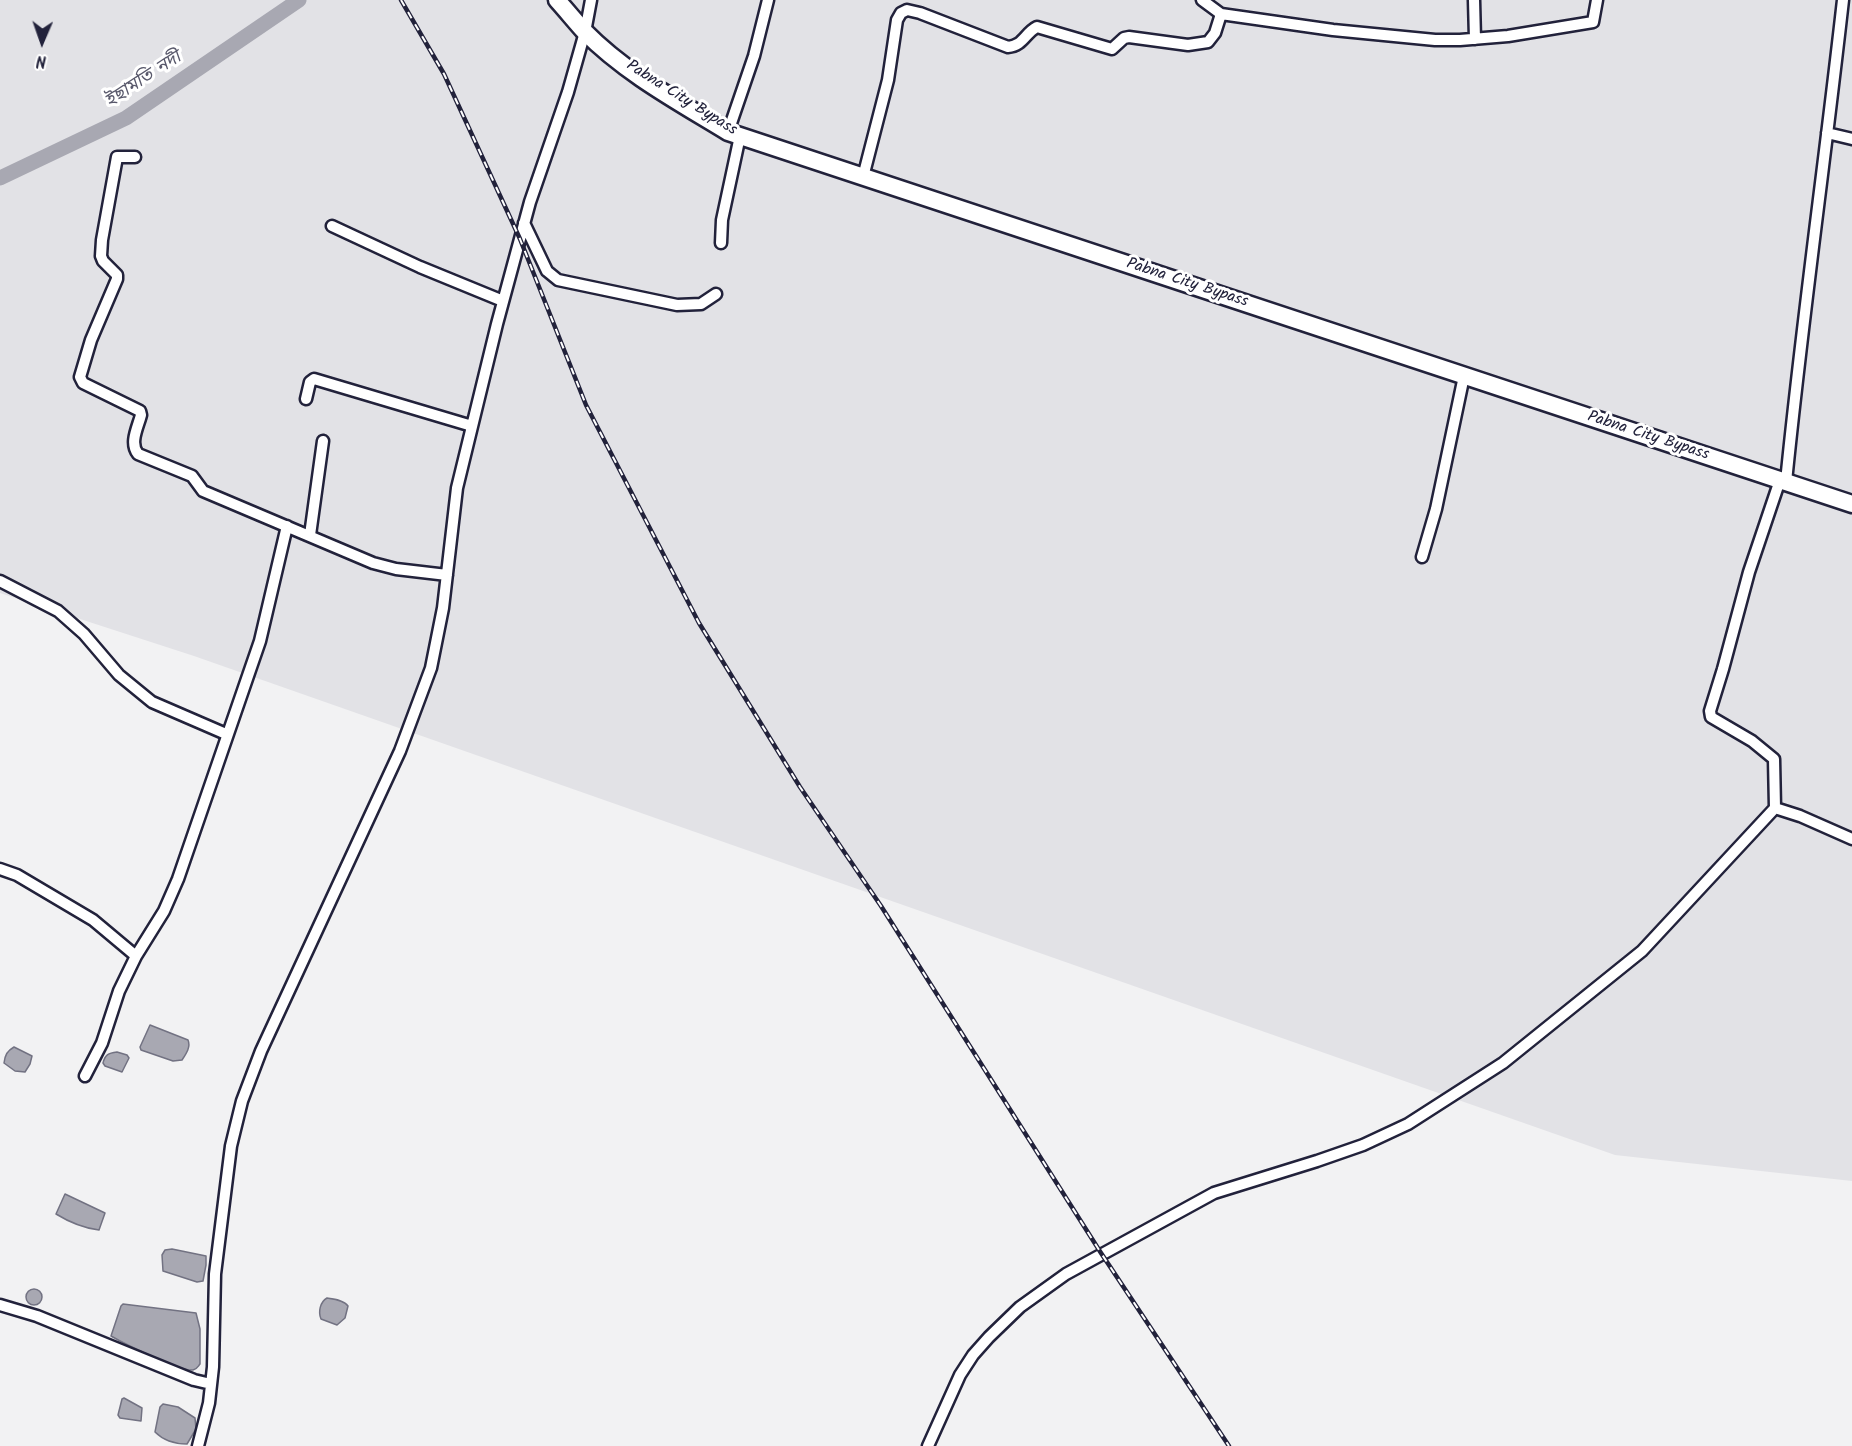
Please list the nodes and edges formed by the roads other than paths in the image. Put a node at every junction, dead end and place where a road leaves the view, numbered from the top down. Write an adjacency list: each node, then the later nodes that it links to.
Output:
1 (557, 0): 9 (highway, Pabna City Bypass)
2 (591, 0): 9 (street)
3 (768, 0): 12 (street)
4 (1202, 0): 8 (street)
5 (1474, 0): 10 (street)
6 (1597, 0): 10 (street)
7 (1843, 0): 11 (street)
8 (1221, 14): 10 (street); 15 (street)
9 (585, 32): 12 (highway, Pabna City Bypass); 16 (street)
10 (1475, 39)
11 (1827, 133): 13 (street); 25 (street)
12 (734, 134): 15 (highway, Pabna City Bypass); 18 (street)
13 (1852, 139)
14 (135, 157): 27 (street)
15 (863, 177): 21 (highway, Pabna City Bypass)
16 (524, 223): 19 (street); 20 (street)
17 (332, 226): 20 (street)
18 (721, 243)
19 (716, 294)
20 (503, 301): 23 (street)
21 (1464, 376): 25 (highway, Pabna City Bypass); 29 (street)
22 (306, 399): 23 (street)
23 (472, 426): 30 (street)
24 (322, 441): 28 (street)
25 (1783, 481): 26 (highway, Pabna City Bypass); 33 (street)
26 (1852, 504)
27 (287, 526): 28 (street); 32 (street)
28 (310, 535): 30 (street)
29 (1422, 557)
30 (447, 575): 39 (street)
31 (0, 581): 32 (street)
32 (226, 734): 36 (street)
33 (1775, 808): 34 (street); 41 (street)
34 (1852, 839)
35 (0, 869): 36 (street)
36 (136, 956): 37 (street)
37 (85, 1076)
38 (0, 1305): 39 (street)
39 (211, 1384): 40 (street)
40 (198, 1446)
41 (928, 1446)

